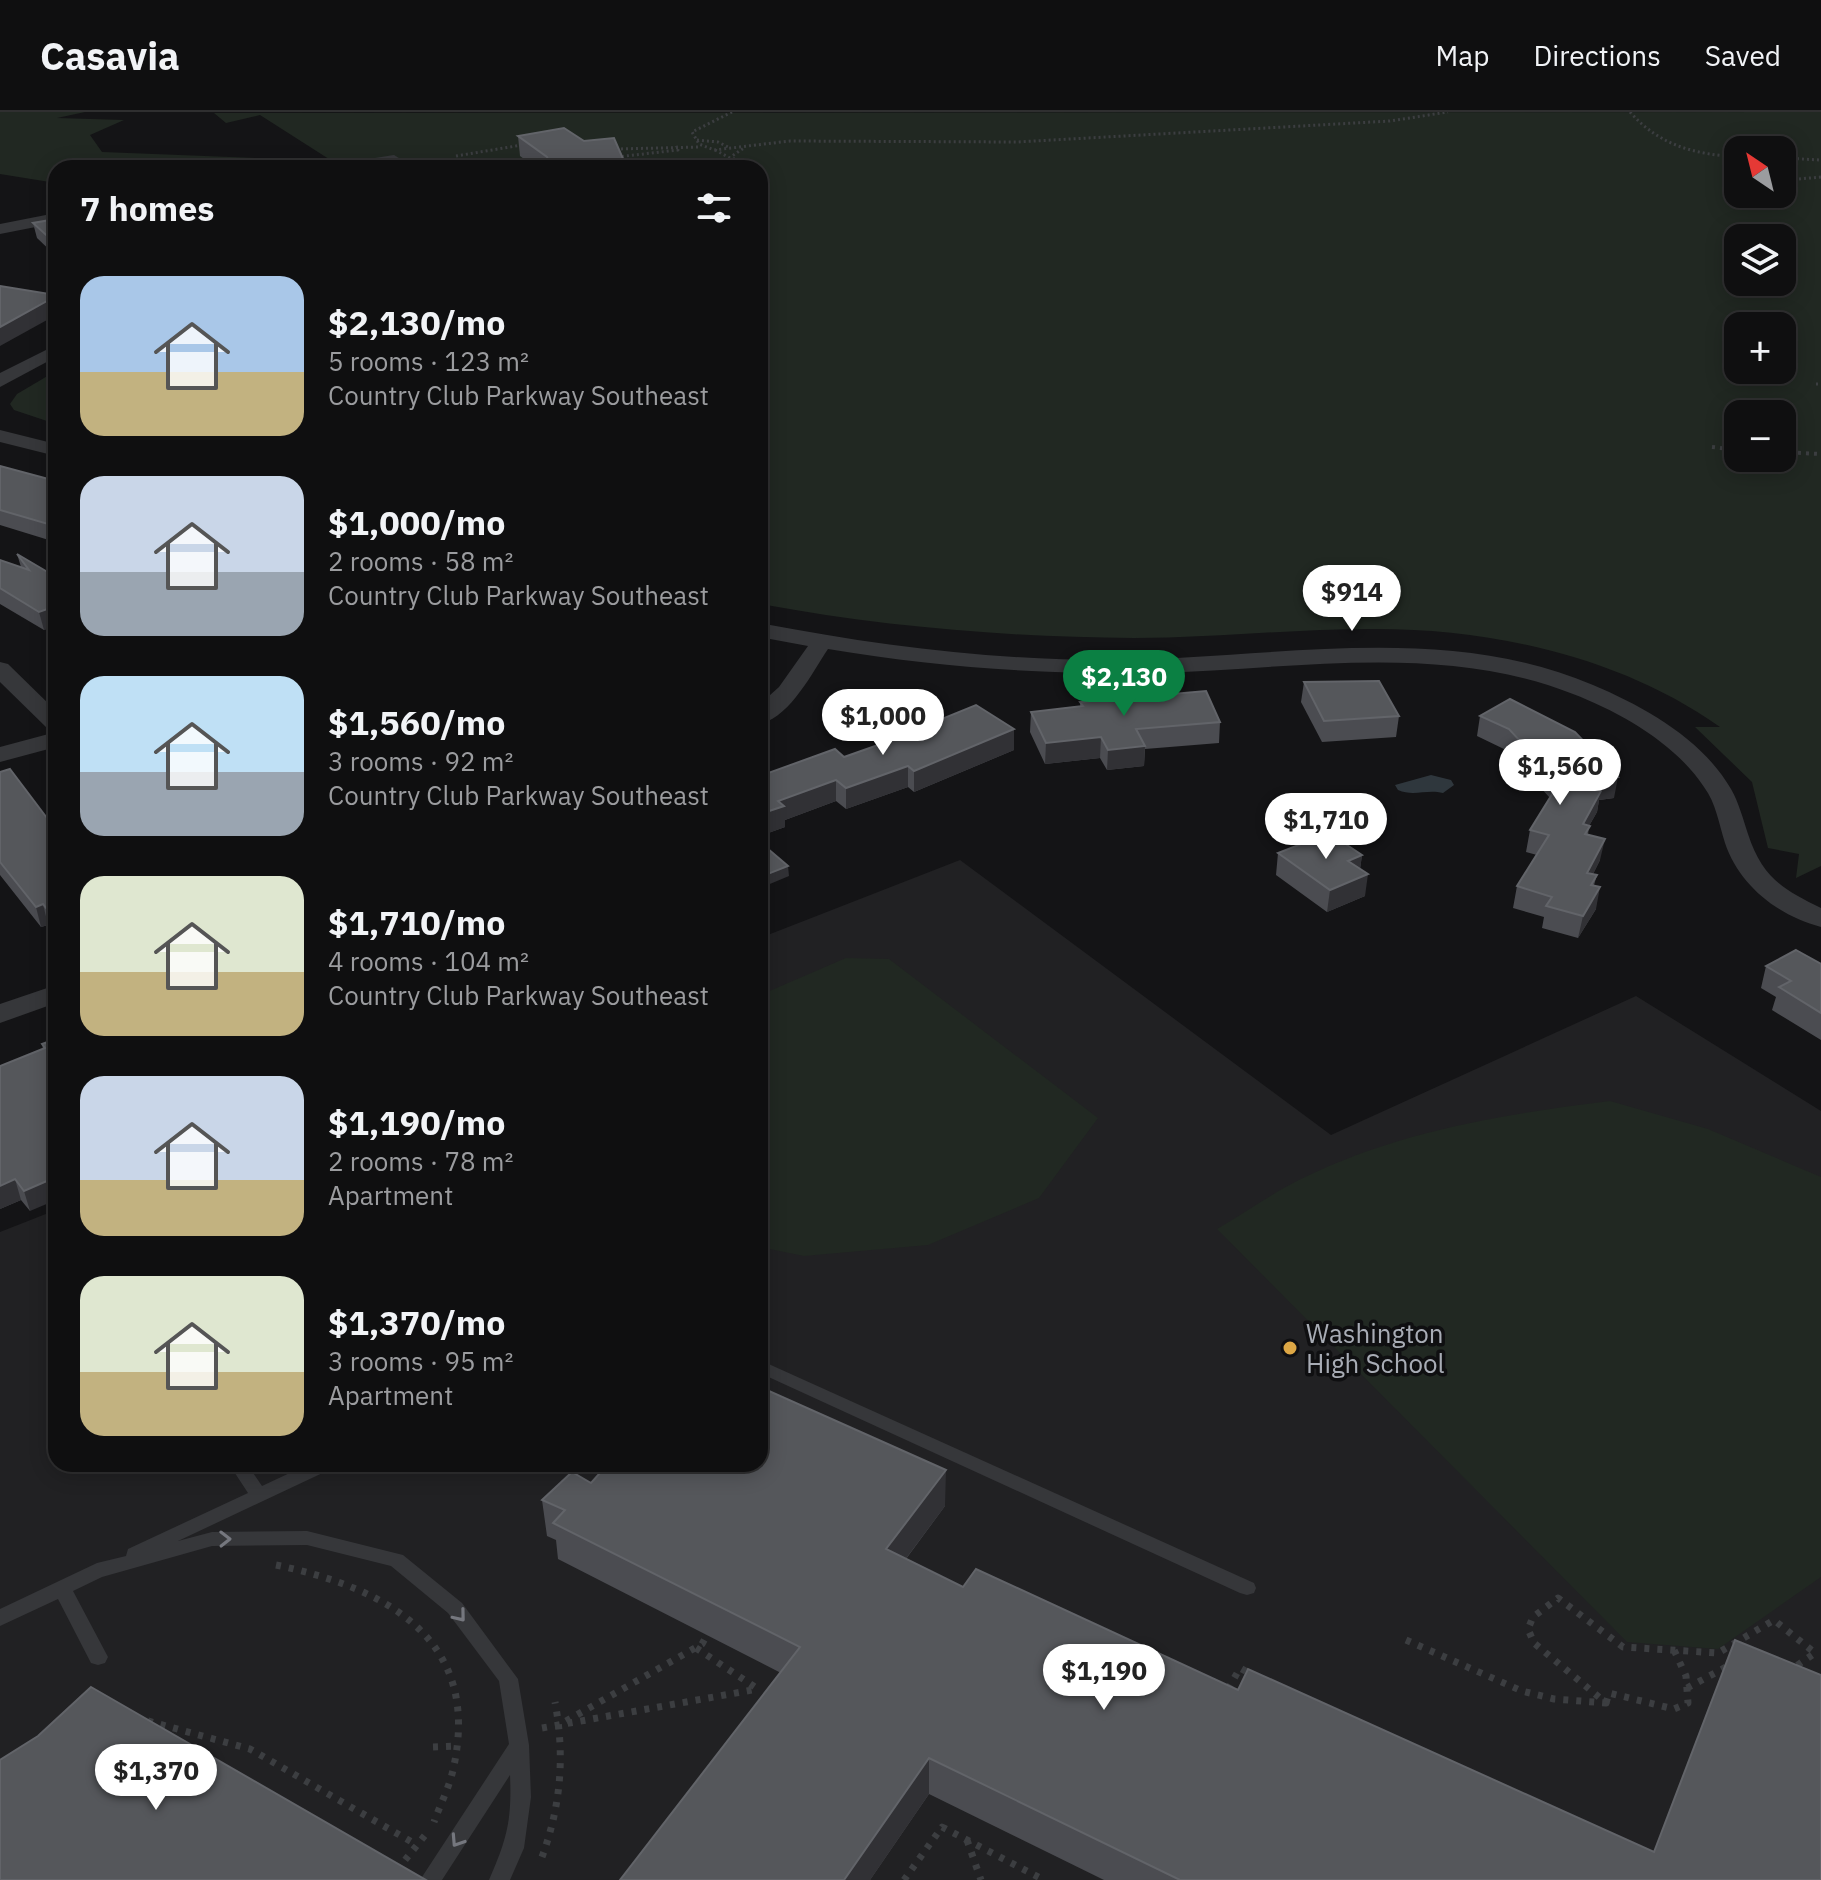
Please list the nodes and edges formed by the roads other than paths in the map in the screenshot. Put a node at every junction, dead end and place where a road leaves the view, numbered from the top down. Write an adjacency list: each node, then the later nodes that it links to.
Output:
1 (48, 220): 2 (street)
2 (0, 229)
3 (48, 354): 4 (street)
4 (0, 381)
5 (0, 436): 6 (street)
6 (48, 448)
7 (768, 632): 8 (street)
8 (822, 642): 10 (street); 14 (street)
9 (0, 669): 11 (street)
10 (768, 710)
11 (48, 716)
12 (48, 741): 13 (street)
13 (0, 755)
14 (1821, 919)
15 (48, 995): 16 (street)
16 (8, 1007)
17 (768, 1370): 23 (lane)
18 (243, 1472): 20 (lane)
19 (308, 1472): 20 (lane)
20 (259, 1495): 21 (lane)
21 (95, 1572): 22 (lane); 26 (lane, one-way to 26)
22 (62, 1588): 24 (lane); 25 (lane)
23 (1247, 1588)
24 (0, 1618)
25 (98, 1657)
26 (518, 1738): 27 (lane, one-way to 27); 28 (lane)
27 (430, 1880)
28 (499, 1880)

